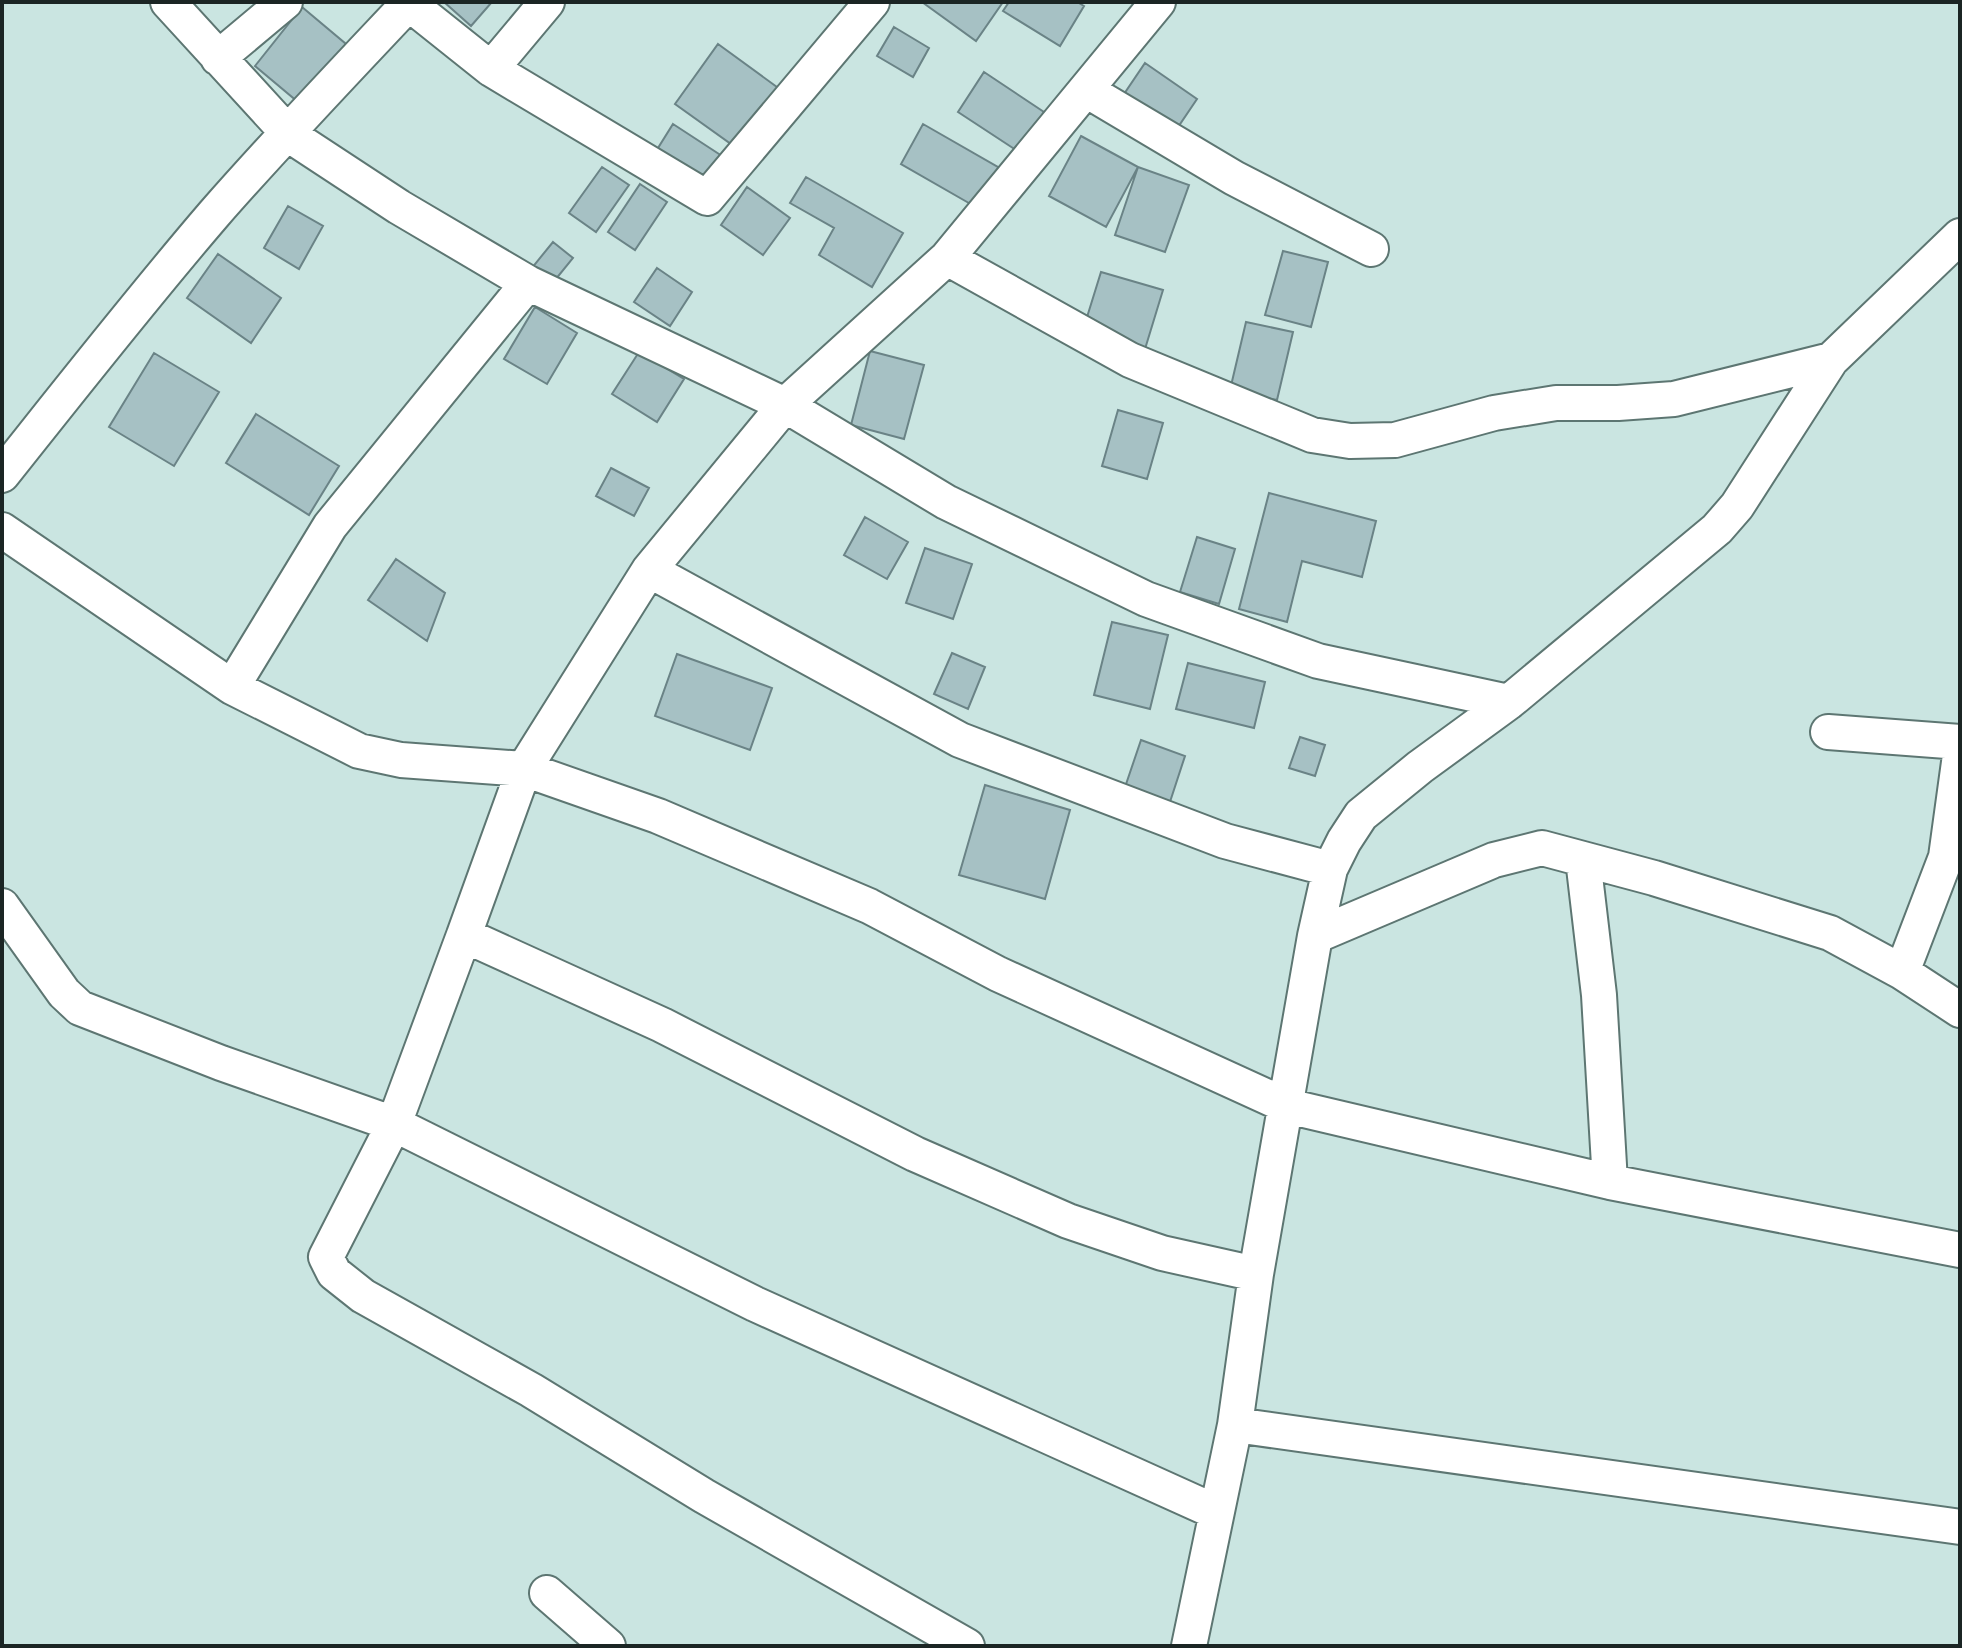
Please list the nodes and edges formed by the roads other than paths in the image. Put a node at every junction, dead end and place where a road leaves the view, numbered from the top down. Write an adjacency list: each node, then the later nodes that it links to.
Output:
1 (168, 2): 7 (street)
2 (285, 2): 7 (street)
3 (408, 2): 8 (street); 10 (street)
4 (547, 2): 8 (street)
5 (872, 2): 8 (street)
6 (1158, 2): 9 (street)
7 (218, 58): 10 (street)
8 (491, 69)
9 (1086, 90): 12 (street); 13 (street)
10 (287, 132): 14 (street); 17 (street)
11 (1960, 236): 15 (street)
12 (1371, 249)
13 (947, 258): 15 (street); 16 (street)
14 (528, 283): 16 (street); 20 (street)
15 (1831, 360): 21 (street)
16 (785, 405): 19 (street); 21 (street)
17 (2, 475)
18 (2, 530): 20 (street)
19 (649, 570): 25 (street); 27 (street)
20 (232, 687): 25 (street)
21 (1509, 702): 27 (street)
22 (1828, 732): 23 (street)
23 (1960, 742)
24 (1960, 755): 31 (street)
25 (524, 769): 29 (street); 33 (street)
26 (1583, 859): 30 (street); 31 (street); 35 (street)
27 (1330, 869): 30 (street)
28 (2, 906): 34 (street)
29 (464, 935): 34 (street); 37 (street)
30 (1315, 936): 33 (street)
31 (1902, 972): 32 (street)
32 (1960, 1010)
33 (1287, 1106): 35 (street); 37 (street)
34 (394, 1124): 39 (street); 43 (street)
35 (1610, 1182): 36 (street)
36 (1960, 1250)
37 (1256, 1274): 38 (street)
38 (1235, 1425): 39 (street); 40 (street)
39 (1216, 1512): 44 (street)
40 (1960, 1527)
41 (547, 1593): 42 (street)
42 (608, 1646)
43 (967, 1646)
44 (1189, 1646)

